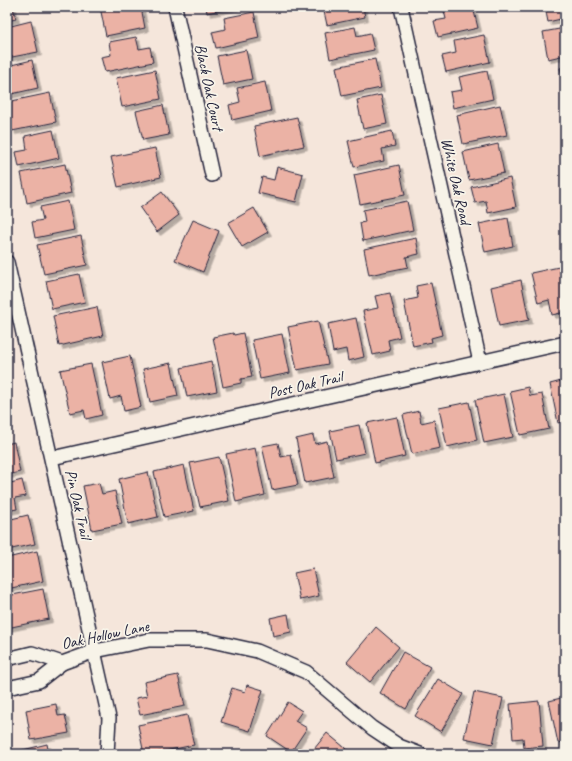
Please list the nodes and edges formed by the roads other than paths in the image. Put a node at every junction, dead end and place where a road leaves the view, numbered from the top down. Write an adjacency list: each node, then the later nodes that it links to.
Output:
1 (175, 7): 3 (street, Black Oak Court)
2 (401, 7): 6 (street, White Oak Road)
3 (212, 175)
4 (7, 262): 7 (street, Pin Oak Trail)
5 (565, 343): 6 (street, Post Oak Trail)
6 (480, 362): 7 (street, Post Oak Trail)
7 (52, 458): 8 (street, Pin Oak Trail)
8 (95, 652): 10 (street, Oak Hollow Lane); 12 (street, Oak Hollow Lane); 13 (street, Pin Oak Trail)
9 (7, 659): 10 (street, Oak Hollow Lane)
10 (62, 663): 11 (street)
11 (7, 688)
12 (396, 750): 14 (street, Oak Hollow Lane)
13 (107, 754)
14 (420, 754)

